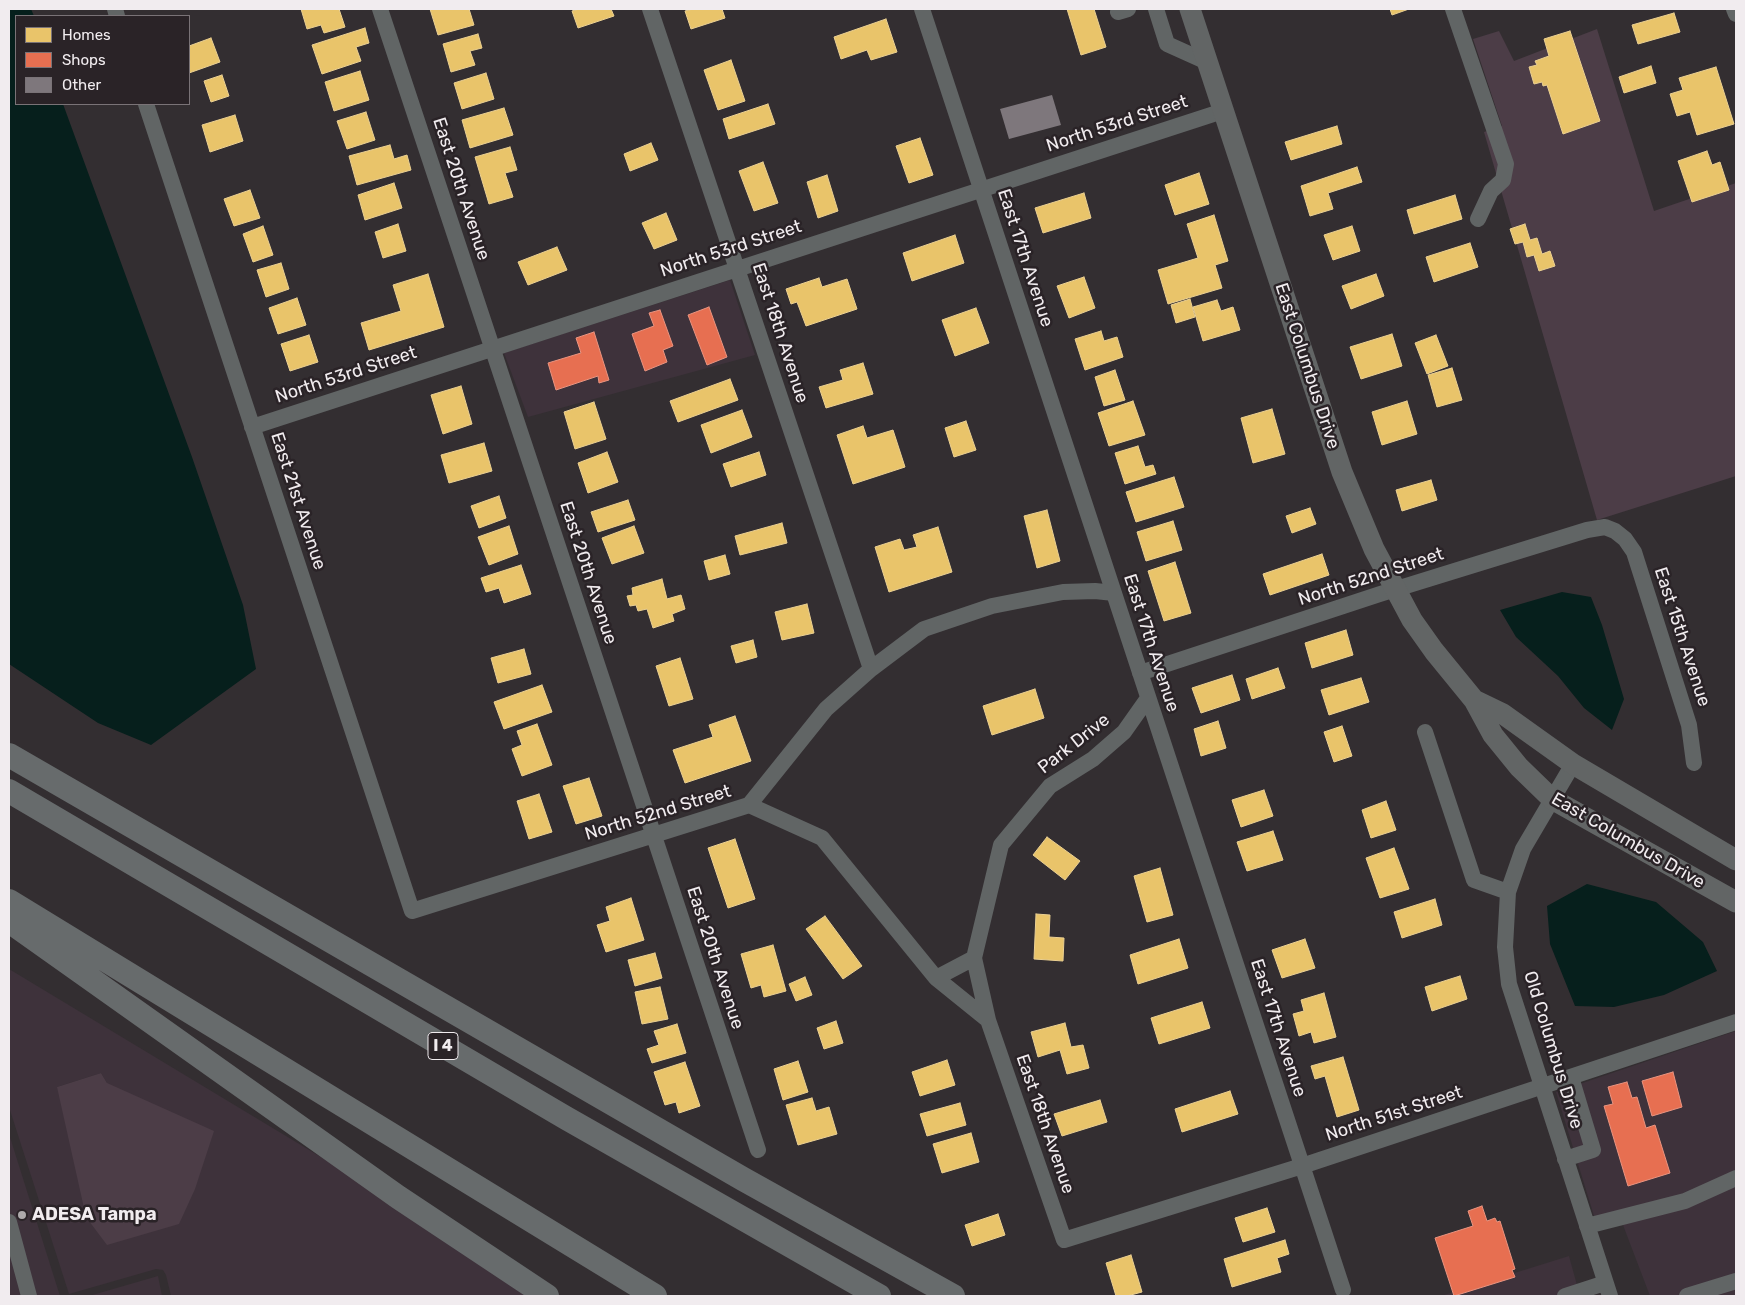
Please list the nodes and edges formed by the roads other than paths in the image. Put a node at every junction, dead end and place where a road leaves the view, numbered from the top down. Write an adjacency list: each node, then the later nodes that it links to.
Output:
1 (380, 9): 15 (street, East 20th Avenue)
2 (650, 9): 14 (street, East 18th Avenue)
3 (922, 9): 12 (street, East 17th Avenue)
4 (1156, 9): 9 (street)
5 (1190, 9): 9 (main road, East Columbus Drive)
6 (1453, 9): 13 (street)
7 (1734, 9): 8 (street)
8 (1736, 14)
9 (1207, 62): 11 (main road, East Columbus Drive)
10 (146, 105): 16 (street, East 21st Avenue)
11 (1223, 111): 12 (street, North 53rd Street); 18 (main road, East Columbus Drive)
12 (982, 189): 14 (street, North 53rd Street); 19 (street, East 17th Avenue)
13 (1478, 219)
14 (737, 268): 15 (street, North 53rd Street); 20 (street, East 18th Avenue)
15 (492, 347): 16 (street, North 53rd Street); 31 (street, East 20th Avenue)
16 (252, 427): 36 (street, East 21st Avenue)
17 (1615, 530): 18 (street, North 52nd Street); 26 (street, East 15th Avenue)
18 (1394, 589): 21 (street, North 52nd Street); 23 (main road, East Columbus Drive)
19 (1114, 593): 20 (street, North 52nd Street); 21 (street, East 17th Avenue)
20 (871, 669): 30 (street, North 52nd Street)
21 (1140, 673): 22 (street, East 17th Avenue)
22 (1148, 698): 38 (street, Park Drive); 46 (street, East 17th Avenue)
23 (1474, 700): 27 (main road, East Columbus Drive); 29 (main road, East Columbus Drive)
24 (1425, 732): 33 (street)
25 (9, 755): 59 (highway)
26 (1694, 763)
27 (1573, 764): 29 (street, Old Columbus Drive); 32 (main road, East Columbus Drive)
28 (9, 791): 58 (highway, I 4)
29 (1552, 800): 33 (street, Old Columbus Drive); 35 (main road, East Columbus Drive)
30 (749, 806): 31 (street, North 52nd Street); 39 (street)
31 (653, 834): 36 (street, North 52nd Street); 44 (street, East 20th Avenue)
32 (1736, 860)
33 (1508, 892): 43 (street, Old Columbus Drive)
34 (9, 901): 57 (highway)
35 (1736, 902)
36 (412, 911)
37 (9, 921): 56 (highway)
38 (974, 958): 39 (street); 40 (street, Park Drive)
39 (936, 978): 40 (street)
40 (988, 1020): 50 (street, East 18th Avenue)
41 (1736, 1022): 42 (street, North 51st Street)
42 (1571, 1077): 43 (street, North 51st Street); 45 (street)
43 (1541, 1087): 45 (street, Old Columbus Drive); 46 (street, North 51st Street)
44 (758, 1150)
45 (1565, 1159): 49 (street, Old Columbus Drive)
46 (1302, 1166): 50 (street, North 51st Street); 53 (street, East 17th Avenue)
47 (1736, 1178): 49 (street)
48 (9, 1222): 51 (street)
49 (1587, 1226): 54 (street, Old Columbus Drive)
50 (1064, 1240)
51 (16, 1278): 55 (street)
52 (1736, 1281): 61 (street)
53 (1343, 1290)
54 (1607, 1290): 60 (street)
55 (29, 1296)
56 (547, 1296)
57 (655, 1296)
58 (879, 1296)
59 (953, 1296)
60 (1565, 1296)
61 (1687, 1296)

